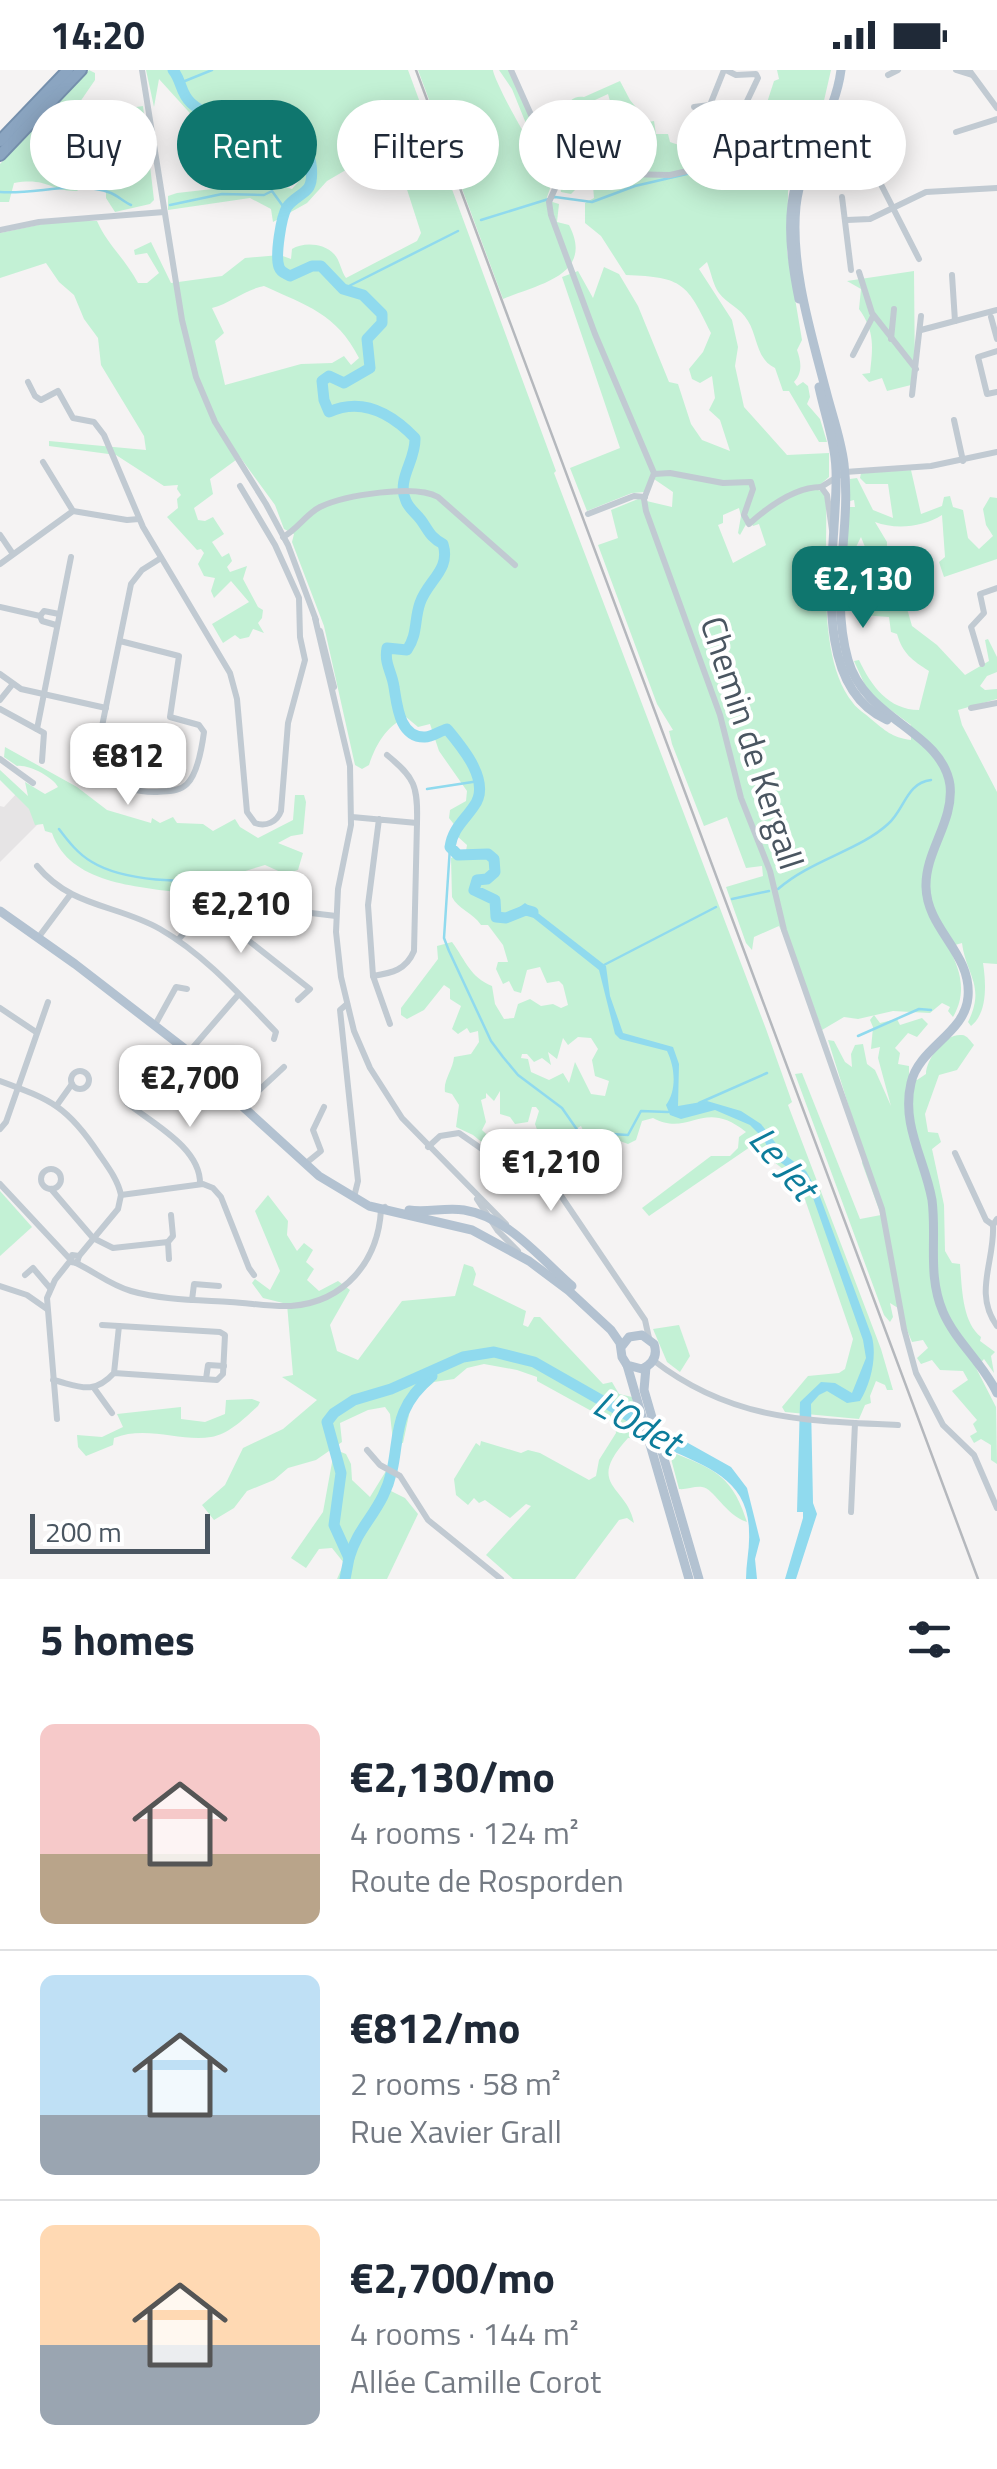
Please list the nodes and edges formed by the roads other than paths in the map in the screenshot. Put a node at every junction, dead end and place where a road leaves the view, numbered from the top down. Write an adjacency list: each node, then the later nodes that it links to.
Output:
1 (68, 70): 16 (highway)
2 (82, 70): 17 (highway)
3 (142, 70): 24 (street)
4 (511, 70): 11 (street)
5 (725, 70): 12 (street); 18 (street)
6 (838, 70): 49 (main road)
7 (898, 70): 10 (street)
8 (956, 70): 9 (street)
9 (971, 73): 13 (street)
10 (888, 75)
11 (525, 100)
12 (712, 100)
13 (997, 108)
14 (997, 120): 15 (street)
15 (956, 132)
16 (0, 141)
17 (0, 154)
18 (657, 173)
19 (997, 188): 23 (street)
20 (555, 190): 48 (street)
21 (884, 190): 23 (street)
22 (842, 196): 25 (street)
23 (893, 208): 25 (street); 27 (street)
24 (164, 212): 26 (street); 57 (street)
25 (847, 220): 31 (street)
26 (0, 230)
27 (918, 260)
28 (952, 274): 34 (street)
29 (894, 308): 37 (street)
30 (997, 310): 34 (street)
31 (873, 316): 37 (street); 39 (street)
32 (921, 316): 35 (street)
33 (991, 317): 36 (street)
34 (955, 320): 35 (street)
35 (920, 330): 40 (street)
36 (997, 339)
37 (891, 340): 40 (street)
38 (997, 351): 42 (street)
39 (853, 355)
40 (916, 369): 43 (street)
41 (28, 382): 55 (street)
42 (997, 392)
43 (912, 395)
44 (954, 420): 46 (street)
45 (997, 452): 46 (street)
46 (963, 461): 49 (street)
47 (43, 462): 53 (street)
48 (654, 474): 51 (street); 52 (street)
49 (841, 474): 51 (street); 56 (main road)
50 (240, 486): 71 (street)
51 (821, 487): 56 (street)
52 (645, 497): 54 (street); 172 (street, Chemin de Kergall)
53 (74, 511): 55 (street); 59 (street)
54 (588, 514)
55 (140, 519): 61 (street)
56 (838, 532): 166 (main road)
57 (282, 533): 63 (street); 70 (street)
58 (0, 535): 59 (street)
59 (14, 554): 62 (street)
60 (71, 558): 66 (street)
61 (161, 558): 69 (street); 71 (street)
62 (0, 564)
63 (515, 566)
64 (997, 588): 72 (street)
65 (0, 607): 67 (street)
66 (58, 614): 67 (street); 68 (street)
67 (40, 616): 68 (street)
68 (56, 625): 75 (street)
69 (120, 641): 79 (street); 79 (street)
70 (324, 655): 71 (street); 86 (street)
71 (305, 662)
72 (982, 664)
73 (0, 674): 74 (street)
74 (12, 685): 75 (street); 76 (street)
75 (43, 694): 79 (street); 81 (street)
76 (0, 700)
77 (997, 703): 80 (street)
78 (0, 708): 81 (street)
79 (106, 708)
80 (970, 708)
81 (37, 729): 84 (street)
82 (386, 755): 88 (street)
83 (0, 759): 85 (street)
84 (42, 761)
85 (33, 783)
86 (352, 817): 87 (street); 93 (street)
87 (379, 819): 88 (street); 96 (street)
88 (418, 822): 96 (street)
89 (38, 866): 91 (street)
90 (262, 878): 93 (street)
91 (70, 895): 94 (street); 95 (street)
92 (0, 911): 94 (main road)
93 (336, 916): 101 (street)
94 (38, 938): 104 (main road)
95 (178, 940): 98 (street); 99 (street)
96 (373, 976): 103 (street)
97 (187, 990): 104 (street)
98 (238, 994): 106 (street); 107 (street)
99 (298, 1000)
100 (48, 1002): 105 (street)
101 (347, 1004): 117 (street); 127 (street)
102 (0, 1008): 105 (street)
103 (390, 1024)
104 (157, 1027): 107 (main road)
105 (36, 1032): 111 (street)
106 (274, 1039)
107 (191, 1050): 114 (main road)
108 (284, 1067): 114 (street)
109 (0, 1081): 111 (street)
110 (72, 1084): 113 (street)
111 (17, 1087): 113 (street); 116 (street)
112 (127, 1103): 123 (street)
113 (57, 1105): 126 (street)
114 (243, 1105): 119 (main road)
115 (324, 1107): 119 (street)
116 (0, 1129)
117 (428, 1146): 121 (street); 125 (street)
118 (955, 1153): 134 (street)
119 (305, 1164): 127 (main road)
120 (544, 1166): 121 (street)
121 (538, 1175): 152 (street)
122 (0, 1184): 141 (street)
123 (200, 1184): 126 (street); 145 (street)
124 (50, 1189): 137 (street)
125 (474, 1193): 133 (street); 138 (street)
126 (121, 1196): 137 (street)
127 (354, 1197): 129 (main road); 130 (main road)
128 (456, 1209): 130 (main road); 133 (main road); 135 (street)
129 (381, 1210): 130 (street); 131 (main road); 136 (street)
130 (414, 1211)
131 (394, 1213): 135 (main road); 136 (street)
132 (172, 1215): 139 (street)
133 (488, 1218): 138 (main road); 143 (street)
134 (995, 1222): 140 (street)
135 (449, 1223): 143 (main road)
136 (380, 1230): 150 (street)
137 (93, 1238): 139 (street); 141 (street)
138 (521, 1239): 156 (main road)
139 (168, 1242): 142 (street)
140 (994, 1247): 155 (street)
141 (76, 1257): 148 (street); 150 (street)
142 (169, 1259)
143 (529, 1261): 158 (main road)
144 (25, 1275): 148 (street)
145 (254, 1275)
146 (219, 1286): 150 (street)
147 (0, 1287): 149 (street)
148 (50, 1289): 149 (street); 151 (street)
149 (27, 1296): 151 (street)
150 (192, 1300)
151 (47, 1309): 164 (street)
152 (642, 1317): 156 (street); 157 (street)
153 (102, 1325): 154 (street)
154 (119, 1326): 161 (street); 162 (street)
155 (997, 1326)
156 (636, 1334): 157 (main road); 158 (main road)
157 (650, 1338): 159 (main road)
158 (622, 1346): 160 (main road)
159 (650, 1364): 160 (main road); 169 (street); 176 (main road)
160 (627, 1365): 175 (main road)
161 (224, 1366): 163 (street); 163 (street)
162 (114, 1373): 163 (street); 165 (street)
163 (206, 1379)
164 (53, 1380): 165 (street); 168 (street)
165 (94, 1388): 167 (street)
166 (997, 1393)
167 (112, 1414)
168 (57, 1419)
169 (854, 1423): 170 (street); 173 (street)
170 (898, 1425)
171 (367, 1450): 174 (street)
172 (997, 1508)
173 (850, 1512)
174 (501, 1579)
175 (689, 1579)
176 (699, 1579)

